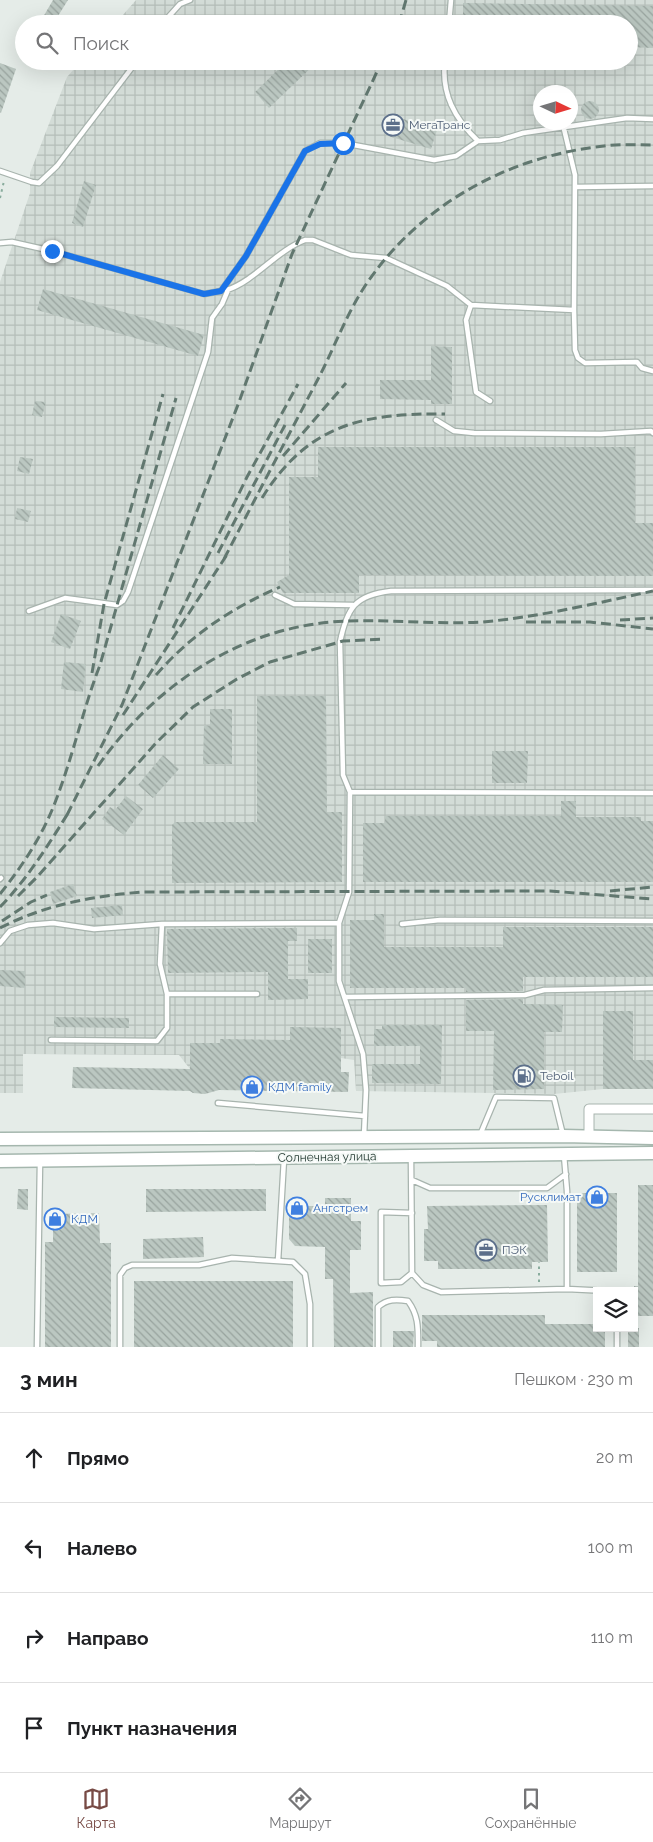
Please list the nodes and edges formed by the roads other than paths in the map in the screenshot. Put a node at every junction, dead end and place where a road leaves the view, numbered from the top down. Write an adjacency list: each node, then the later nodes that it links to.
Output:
1 (190, 0): 3 (lane)
2 (451, 0): 4 (lane)
3 (170, 15)
4 (450, 15)
5 (129, 70): 12 (lane)
6 (445, 70): 11 (lane)
7 (653, 119): 8 (lane)
8 (578, 127)
9 (554, 130): 11 (lane)
10 (564, 130): 14 (lane)
11 (478, 141): 17 (lane)
12 (0, 171)
13 (653, 186): 14 (lane)
14 (575, 187): 19 (lane)
15 (0, 243): 17 (lane)
16 (228, 290): 17 (lane); 18 (lane); 27 (lane)
17 (221, 291)
18 (471, 305): 19 (lane); 21 (lane)
19 (574, 310): 20 (lane)
20 (653, 371)
21 (490, 401)
22 (436, 420): 23 (lane)
23 (653, 433)
24 (653, 590): 26 (lane)
25 (275, 595): 26 (lane)
26 (353, 605): 28 (lane)
27 (29, 611)
28 (350, 792): 29 (lane); 31 (lane)
29 (653, 793)
30 (653, 921): 33 (lane)
31 (340, 923): 32 (lane); 38 (lane)
32 (162, 924): 34 (lane); 36 (lane)
33 (402, 924)
34 (0, 943)
35 (653, 988): 38 (lane)
36 (167, 994): 37 (lane); 39 (lane)
37 (257, 994)
38 (346, 997): 42 (lane)
39 (50, 1040)
40 (218, 1103): 42 (lane)
41 (653, 1109): 46 (street)
42 (365, 1116): 44 (lane)
43 (563, 1136): 45 (main road, Солнечная улица); 45 (lane); 46 (main road, Солнечная улица)
44 (364, 1137): 45 (main road, Солнечная улица); 48 (main road, Солнечная улица)
45 (480, 1137)
46 (588, 1137): 47 (main road, Солнечная улица)
47 (653, 1138)
48 (0, 1139)
49 (653, 1153): 50 (main road, Солнечная улица)
50 (564, 1154): 51 (main road, Солнечная улица); 55 (lane)
51 (411, 1156): 52 (main road, Солнечная улица); 56 (lane)
52 (284, 1157): 53 (main road, Солнечная улица); 58 (lane)
53 (40, 1160): 54 (main road, Солнечная улица); 63 (lane)
54 (0, 1161)
55 (566, 1174): 56 (lane); 60 (lane)
56 (412, 1180): 57 (lane)
57 (412, 1212): 59 (lane); 59 (lane)
58 (278, 1260): 64 (lane); 65 (lane)
59 (412, 1273): 60 (lane)
60 (567, 1289): 61 (lane)
61 (593, 1290)
62 (617, 1332): 68 (lane)
63 (36, 1347)
64 (120, 1347)
65 (310, 1347)
66 (378, 1347): 67 (lane)
67 (418, 1347)
68 (617, 1347)

